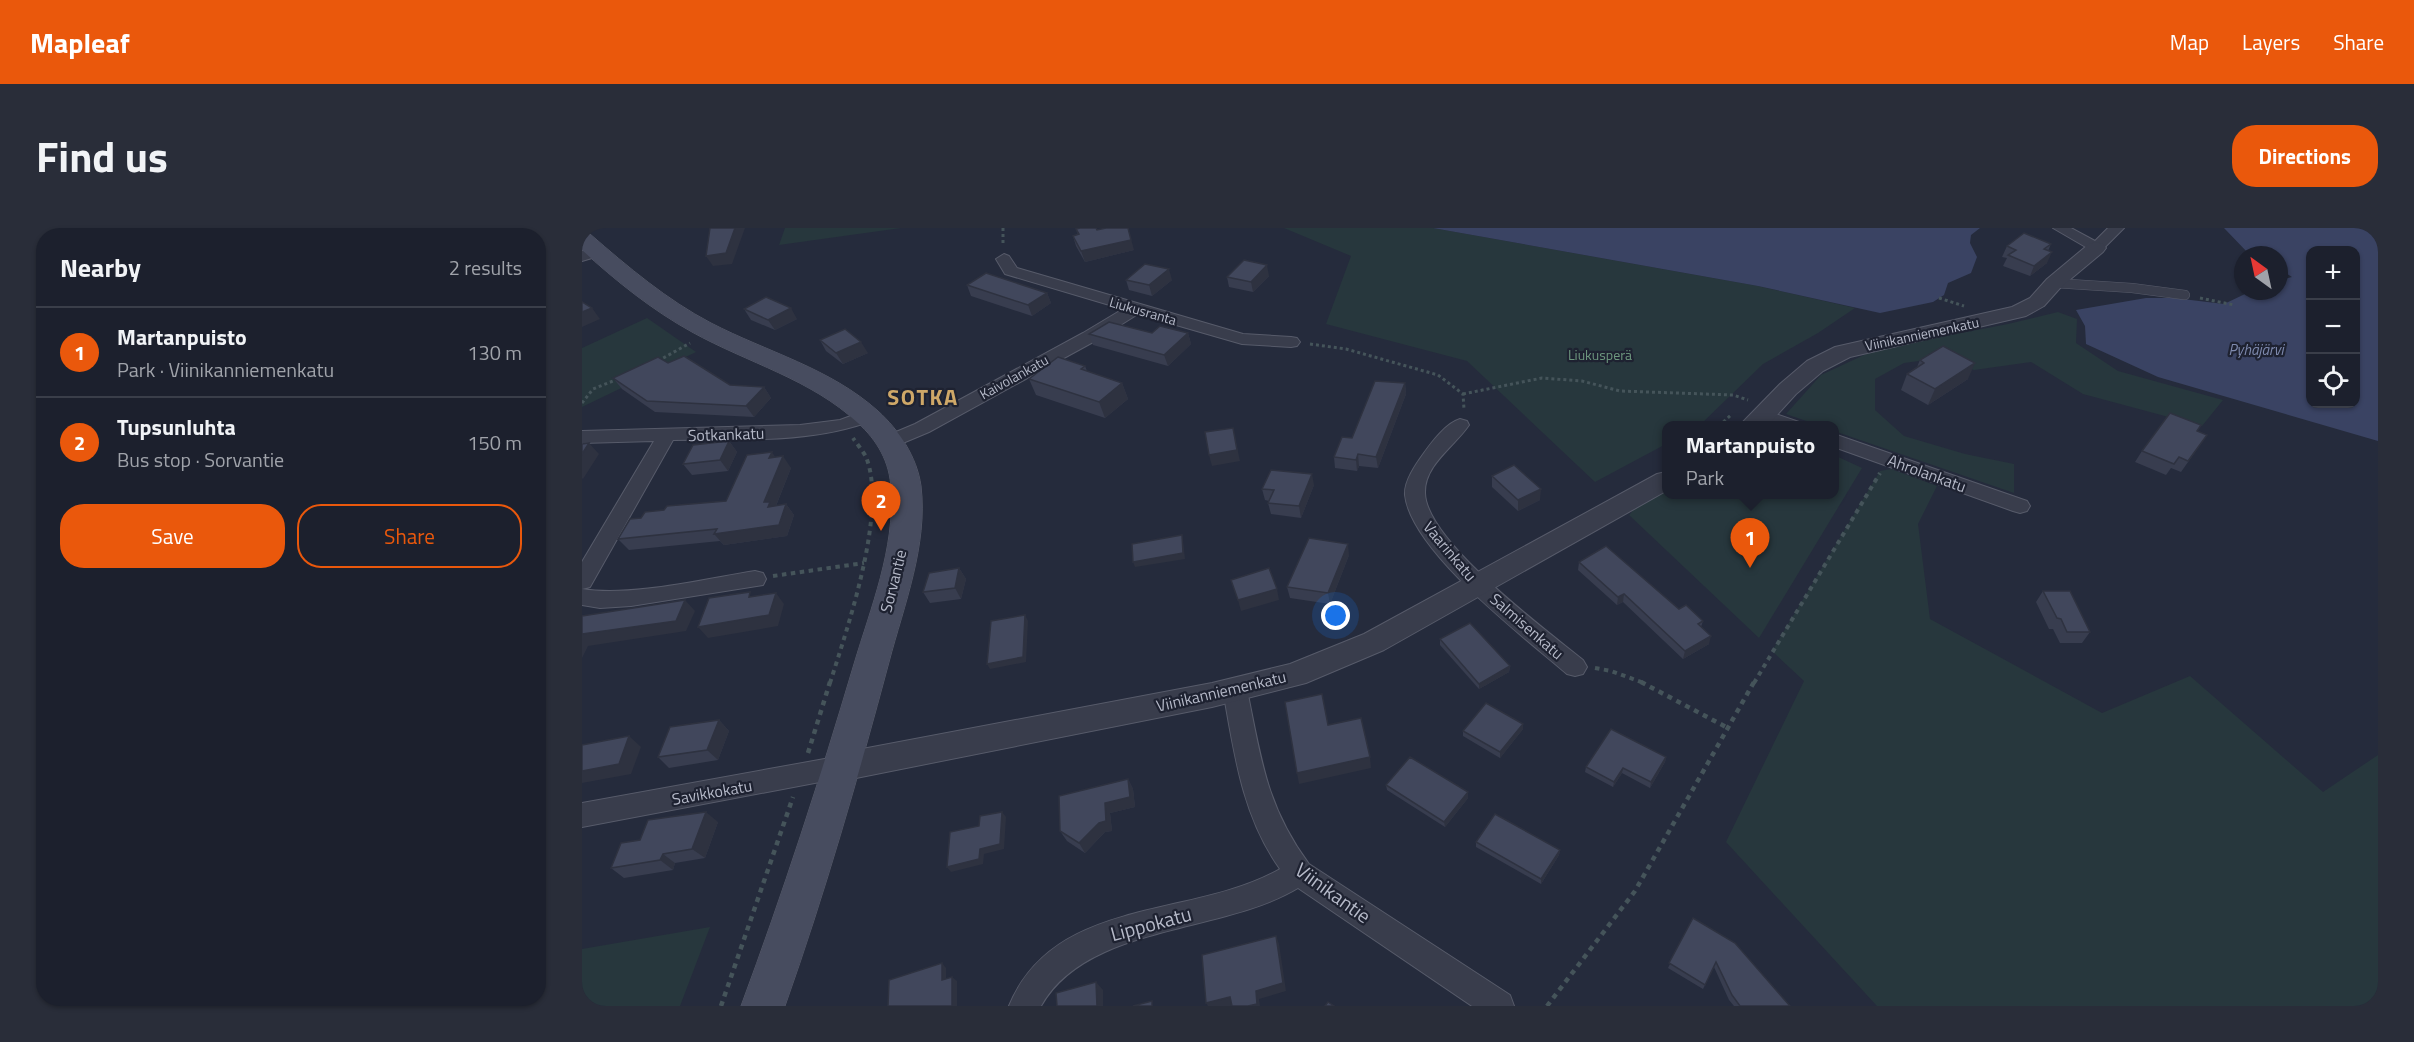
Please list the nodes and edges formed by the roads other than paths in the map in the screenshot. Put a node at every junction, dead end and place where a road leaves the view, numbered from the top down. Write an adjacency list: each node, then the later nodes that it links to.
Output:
1 (2060, 228): 3 (street)
2 (2117, 228): 3 (street)
3 (2096, 248): 6 (street, Viinikanniemenkatu)
4 (587, 249): 10 (main road, Sorvantie)
5 (1004, 259): 8 (street, Liukusranta)
6 (2054, 283): 7 (lane); 11 (street, Viinikanniemenkatu)
7 (2185, 295)
8 (1134, 309): 9 (street, Liukusranta); 15 (street, Kaivolankatu)
9 (1291, 342)
10 (855, 421): 14 (street, Sotkankatu); 15 (main road, Sorvantie)
11 (1758, 421)
12 (1460, 425): 21 (street, Vaarinkatu)
13 (582, 437): 14 (street, Sotkankatu)
14 (666, 437): 20 (street)
15 (891, 441): 25 (main road, Sorvantie)
16 (1839, 442): 18 (street, Ahrolankatu)
17 (1662, 482): 21 (street, Viinikanniemenkatu)
18 (2020, 506)
19 (755, 579): 22 (street)
20 (582, 581)
21 (1479, 585): 23 (street, Salmisenkatu); 24 (street, Viinikanniemenkatu)
22 (582, 597)
23 (1575, 667)
24 (1235, 690): 25 (street, Viinikanniemenkatu); 27 (street, Viinikantie)
25 (845, 754): 26 (street, Savikkokatu); 28 (main road, Sorvantie)
26 (582, 815)
27 (1299, 873): 29 (street, Lippokatu); 30 (street, Viinikantie)
28 (763, 1006)
29 (1024, 1006)
30 (1499, 1006)

